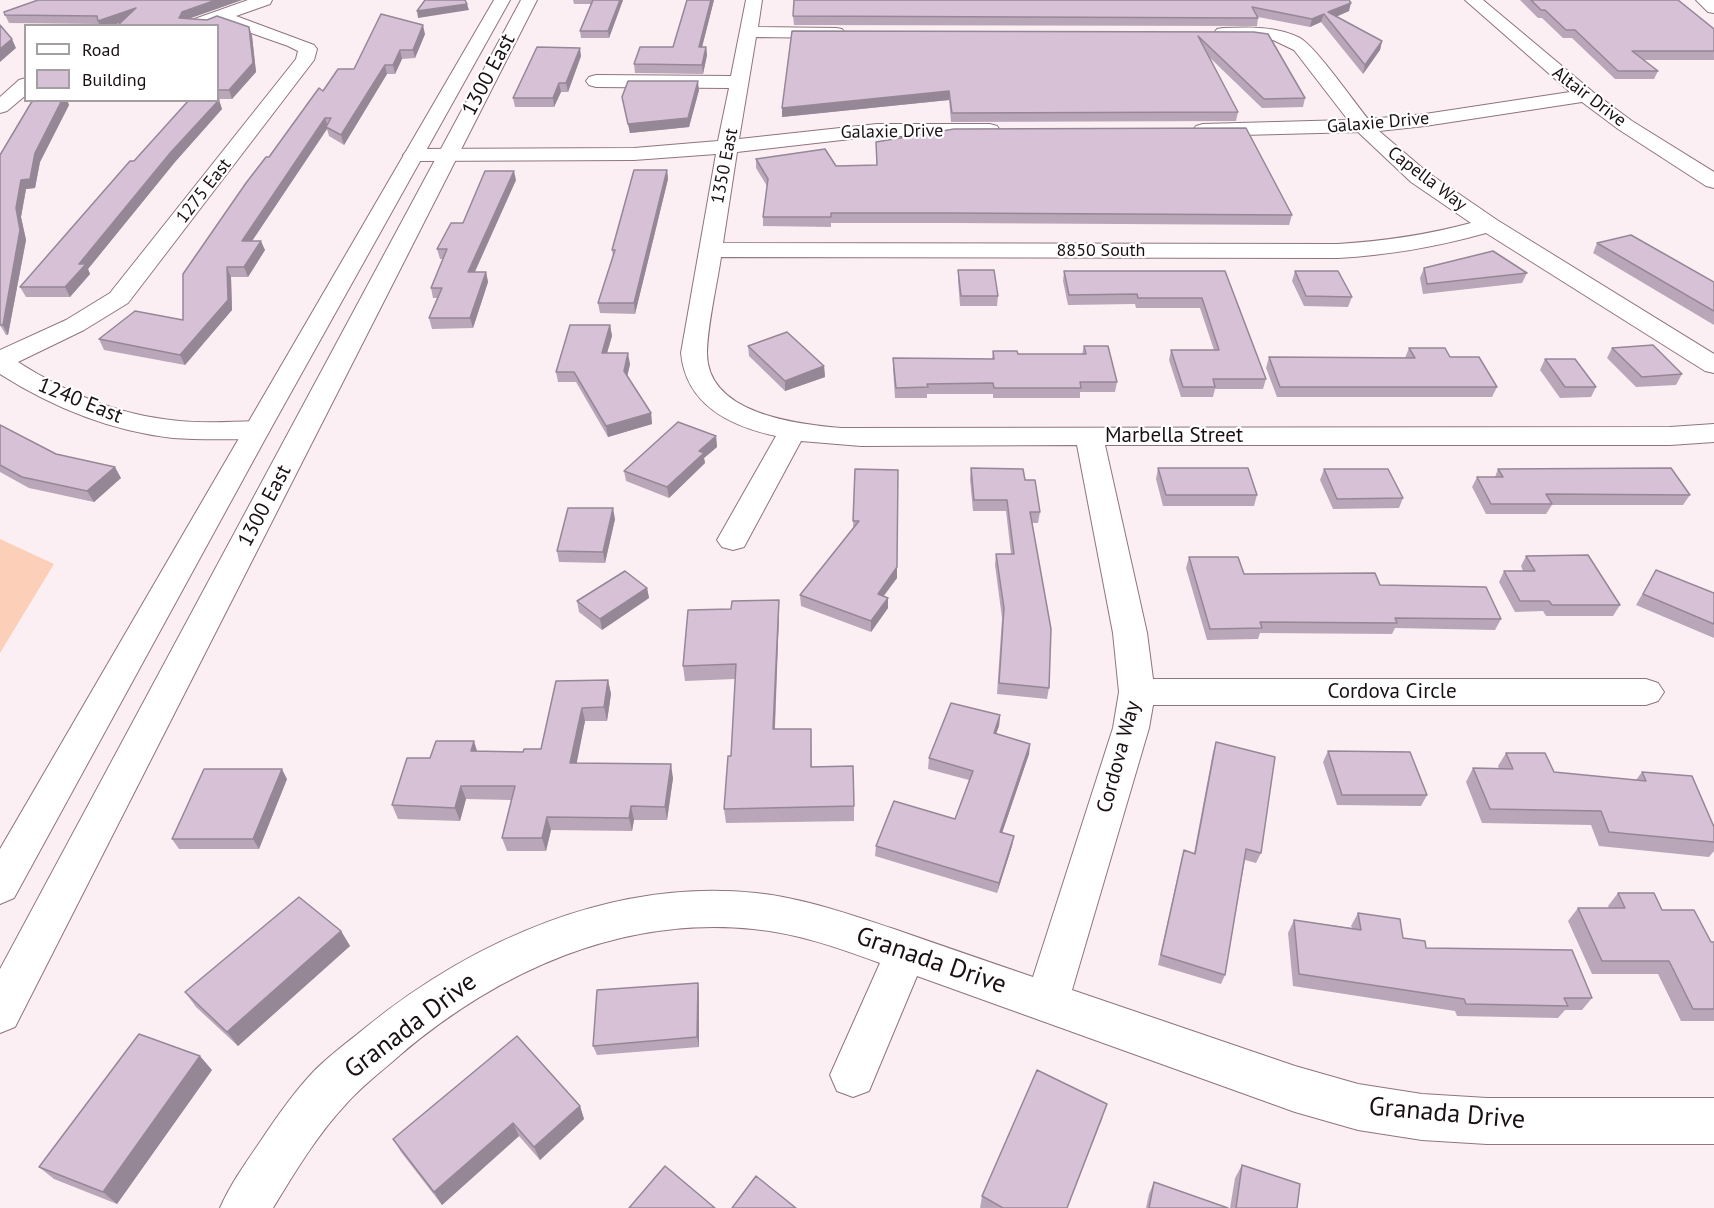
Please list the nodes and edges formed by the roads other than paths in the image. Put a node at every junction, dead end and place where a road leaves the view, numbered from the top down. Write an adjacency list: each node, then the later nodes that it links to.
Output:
1 (264, 0): 8 (street)
2 (502, 0): 24 (street, 1300 East)
3 (529, 0): 25 (street, 1300 East)
4 (754, 0): 10 (street, 1350 East)
5 (1473, 0): 17 (street, Altair Drive)
6 (1704, 0): 7 (street)
7 (1714, 8)
8 (219, 16): 9 (street); 30 (street, 1275 East)
9 (197, 24)
10 (749, 33): 11 (street); 15 (street, 1350 East)
11 (856, 33)
12 (1204, 33): 20 (street, Capella Way)
13 (603, 62): 14 (street)
14 (596, 81): 15 (street); 18 (street)
15 (741, 82): 23 (street, 1350 East)
16 (24, 86): 19 (street)
17 (1586, 96): 20 (street, Galaxie Drive); 26 (street, Altair Drive)
18 (589, 100)
19 (0, 106)
20 (1363, 126): 22 (street, Galaxie Drive); 27 (street, Capella Way)
21 (1005, 130): 23 (street, Galaxie Drive)
22 (1179, 130)
23 (727, 147): 25 (street, Galaxie Drive); 28 (street, 1350 East)
24 (414, 155): 25 (street, Galaxie Drive); 32 (street, 1300 East)
25 (448, 155): 42 (street, 1300 East)
26 (1714, 181)
27 (1489, 225): 28 (street, 8850 South); 31 (street, Capella Way)
28 (710, 250): 29 (street, 1350 East)
29 (696, 331): 33 (street, Marbella Street)
30 (0, 361): 32 (street, 1240 East)
31 (1714, 365)
32 (256, 430): 39 (street, 1300 East)
33 (792, 432): 35 (street, Marbella Street); 36 (street)
34 (1714, 433): 35 (street, Marbella Street)
35 (1089, 436): 37 (street, Cordova Way)
36 (733, 540)
37 (1137, 692): 38 (street, Cordova Circle); 41 (street, Cordova Way)
38 (1646, 692)
39 (0, 886)
40 (906, 952): 41 (street, Granada Drive); 43 (street); 45 (street, Granada Drive)
41 (1047, 1002): 44 (street, Granada Drive)
42 (0, 1011)
43 (854, 1075)
44 (1714, 1121)
45 (245, 1208)

